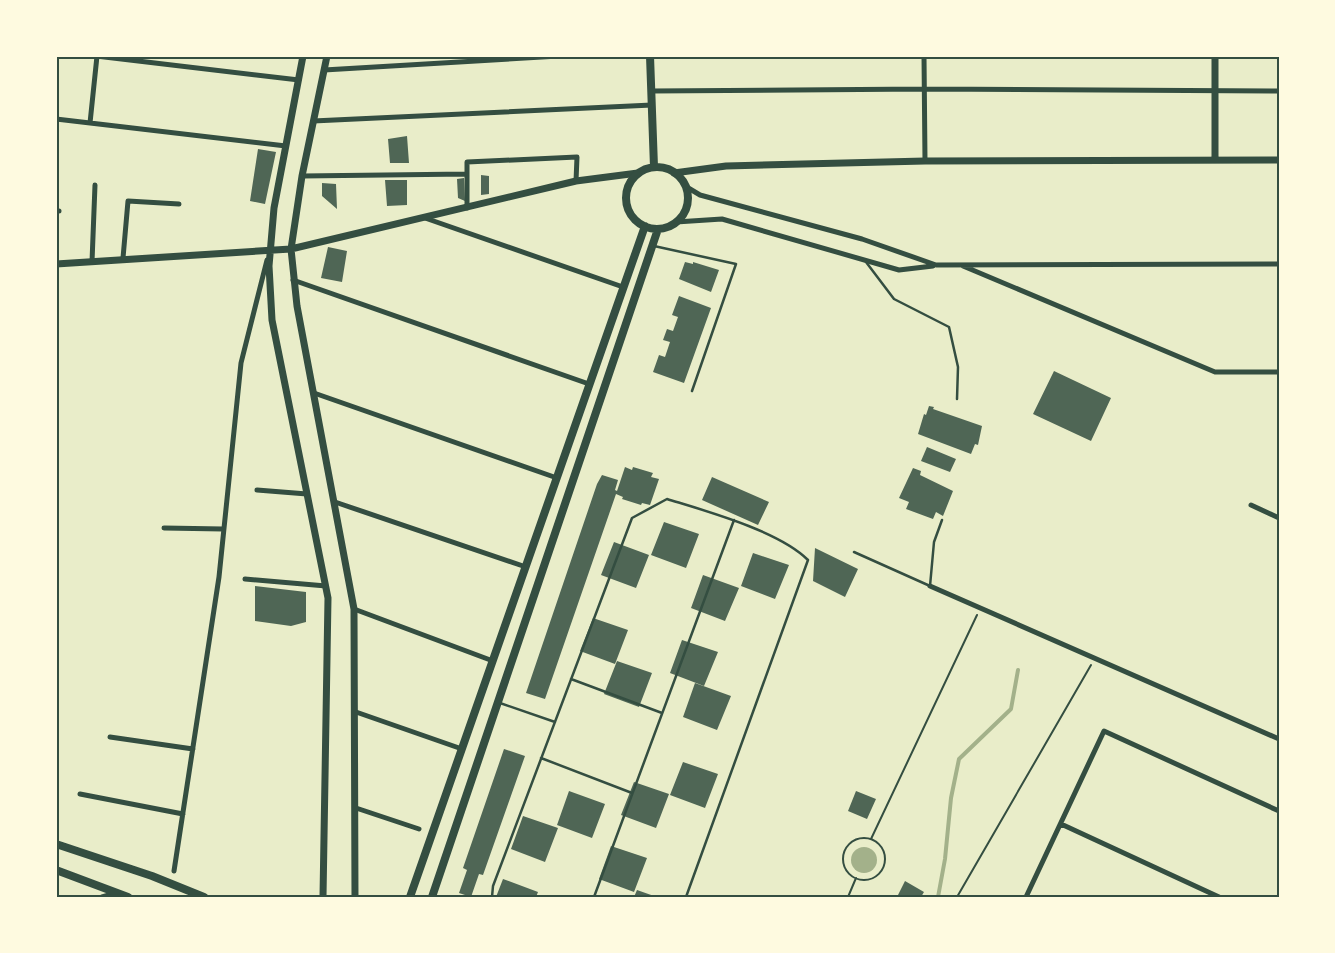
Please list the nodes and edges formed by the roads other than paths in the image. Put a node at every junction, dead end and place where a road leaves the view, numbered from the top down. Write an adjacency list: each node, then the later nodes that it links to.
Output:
1 (96, 56): 9 (street); 17 (street)
2 (304, 56): 9 (street)
3 (327, 56): 8 (street)
4 (559, 56): 8 (street)
5 (650, 56): 11 (main road)
6 (924, 56): 10 (street)
7 (1214, 56): 13 (street)
8 (324, 70): 16 (street)
9 (299, 80): 18 (street)
10 (925, 89): 11 (street); 13 (street); 21 (street)
11 (652, 91): 14 (main road)
12 (1279, 91): 13 (street)
13 (1215, 92): 19 (street)
14 (652, 105): 16 (street); 22 (main road)
15 (56, 119): 17 (street)
16 (314, 121): 26 (street)
17 (90, 123): 18 (street)
18 (286, 146): 38 (street)
19 (1215, 160): 20 (street); 21 (street)
20 (1279, 160)
21 (925, 162): 24 (street)
22 (654, 167): 23 (main road); 24 (main road)
23 (638, 173): 27 (street); 34 (main road)
24 (674, 173): 29 (main road)
25 (467, 174): 26 (street); 27 (street); 31 (street)
26 (302, 176): 37 (street)
27 (576, 180): 31 (street)
28 (95, 185): 41 (street)
29 (685, 186): 33 (main road); 44 (street)
30 (179, 204): 39 (street)
31 (467, 208): 32 (street)
32 (425, 218): 37 (street); 47 (street)
33 (676, 222): 35 (main road); 40 (street)
34 (645, 226): 35 (main road); 47 (main road)
35 (658, 229): 36 (main road)
36 (652, 246): 50 (lane); 71 (main road)
37 (291, 249): 38 (street); 46 (street)
38 (270, 250): 39 (street); 55 (street); 62 (street)
39 (123, 258): 41 (street)
40 (863, 259): 44 (street); 52 (lane)
41 (92, 262): 42 (street)
42 (56, 264)
43 (1279, 264): 45 (street)
44 (936, 265): 45 (street)
45 (960, 265): 48 (street)
46 (293, 280): 49 (street); 51 (street)
47 (623, 287): 49 (main road)
48 (1279, 372)
49 (589, 384): 53 (main road)
50 (692, 391)
51 (314, 393): 53 (street); 56 (street)
52 (958, 399)
53 (557, 478): 64 (main road)
54 (257, 490): 55 (street)
55 (308, 494): 66 (street)
56 (335, 502): 64 (street); 68 (street)
57 (1251, 505): 58 (street)
58 (1279, 518)
59 (734, 520): 70 (lane); 73 (lane); 100 (lane)
60 (942, 520): 67 (lane)
61 (164, 528): 62 (street)
62 (224, 529): 77 (street)
63 (854, 552): 67 (lane)
64 (526, 567): 69 (main road)
65 (245, 579): 66 (street)
66 (326, 586): 94 (street)
67 (930, 586): 76 (street)
68 (354, 609): 69 (street); 72 (street)
69 (493, 660): 78 (main road)
70 (571, 678): 73 (lane); 74 (lane)
71 (498, 702): 74 (lane); 97 (main road)
72 (356, 712): 78 (street); 82 (street)
73 (662, 713): 80 (lane)
74 (555, 722): 79 (lane)
75 (110, 737): 77 (street)
76 (1279, 739)
77 (193, 749): 84 (street)
78 (462, 749): 96 (main road)
79 (541, 758): 80 (lane); 98 (lane)
80 (632, 793): 99 (lane)
81 (80, 794): 84 (street)
82 (356, 808): 86 (street); 95 (street)
83 (1279, 812): 85 (street)
84 (183, 814): 89 (street)
85 (1061, 824): 101 (street); 102 (street)
86 (419, 829)
87 (56, 844): 93 (main road)
88 (56, 870): 90 (main road)
89 (174, 871)
90 (118, 893): 91 (street); 92 (main road)
91 (102, 897)
92 (128, 897)
93 (204, 897)
94 (324, 897)
95 (355, 897)
96 (410, 897)
97 (432, 897)
98 (492, 897)
99 (594, 897)
100 (686, 897)
101 (1026, 897)
102 (1219, 897)

